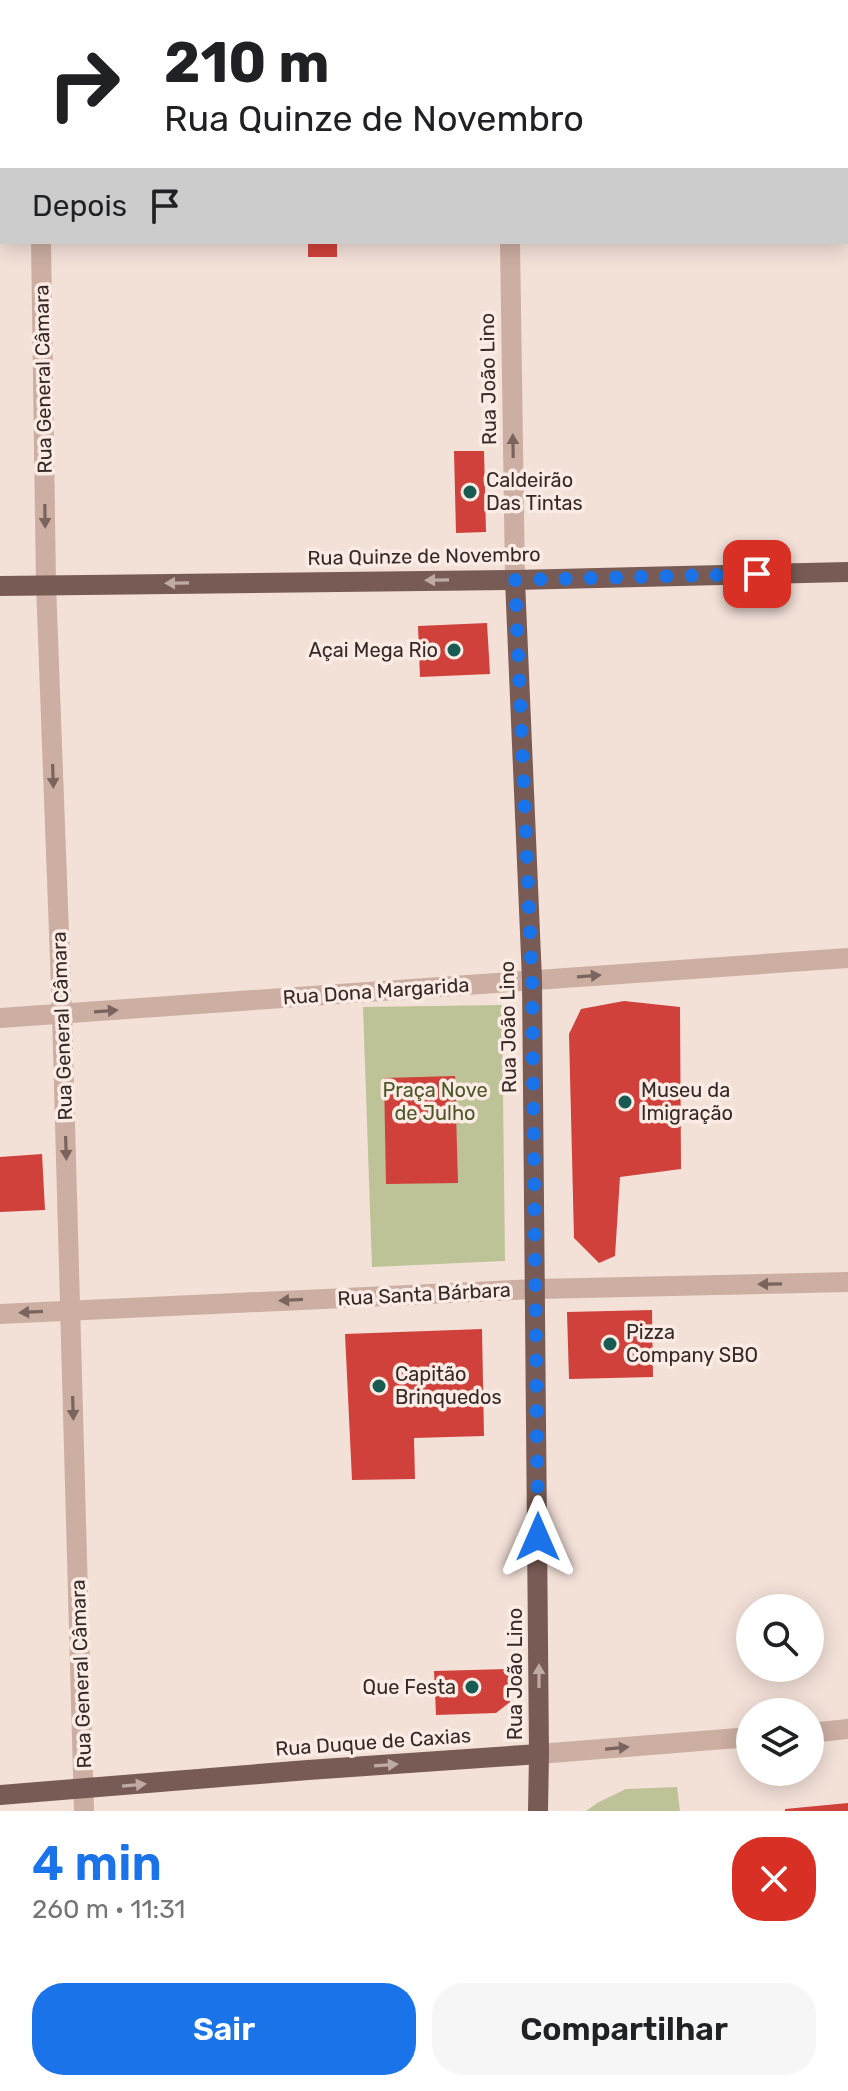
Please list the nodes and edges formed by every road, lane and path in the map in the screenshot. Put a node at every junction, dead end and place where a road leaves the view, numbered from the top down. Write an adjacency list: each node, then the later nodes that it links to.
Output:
1 (41, 244): 5 (street, Rua General Câmara, one-way to 5)
2 (510, 244): 4 (street, Rua João Lino, one-way to 2)
3 (848, 572): 4 (main road, Rua Quinze de Novembro)
4 (515, 580): 5 (main road, Rua Quinze de Novembro, one-way to 5); 8 (main road, Rua João Lino)
5 (46, 584): 6 (main road, Rua Quinze de Novembro); 9 (street, Rua General Câmara, one-way to 9)
6 (0, 586)
7 (848, 958): 8 (street, Rua Dona Margarida, one-way to 7)
8 (532, 980): 9 (street, Rua Dona Margarida, one-way to 8); 12 (main road, Rua João Lino)
9 (62, 1014): 10 (street, Rua Dona Margarida); 13 (street, Rua General Câmara, one-way to 13)
10 (0, 1018)
11 (848, 1282): 12 (street, Rua Santa Bárbara, one-way to 12)
12 (536, 1289): 13 (street, Rua Santa Bárbara, one-way to 13); 18 (main road, Rua João Lino, one-way to 12)
13 (70, 1310): 14 (street, Rua Santa Bárbara, one-way to 14); 19 (street, Rua General Câmara, one-way to 19)
14 (0, 1314)
15 (848, 1729): 16 (street)
16 (824, 1732)
17 (736, 1738): 18 (street, Rua Duque de Caxias, one-way to 17)
18 (539, 1754): 19 (main road, Rua Duque de Caxias, one-way to 18); 22 (main road, Rua João Lino)
19 (84, 1790): 20 (main road, Rua Duque de Caxias); 21 (street, Rua General Câmara)
20 (0, 1795)
21 (84, 1811)
22 (538, 1811)

